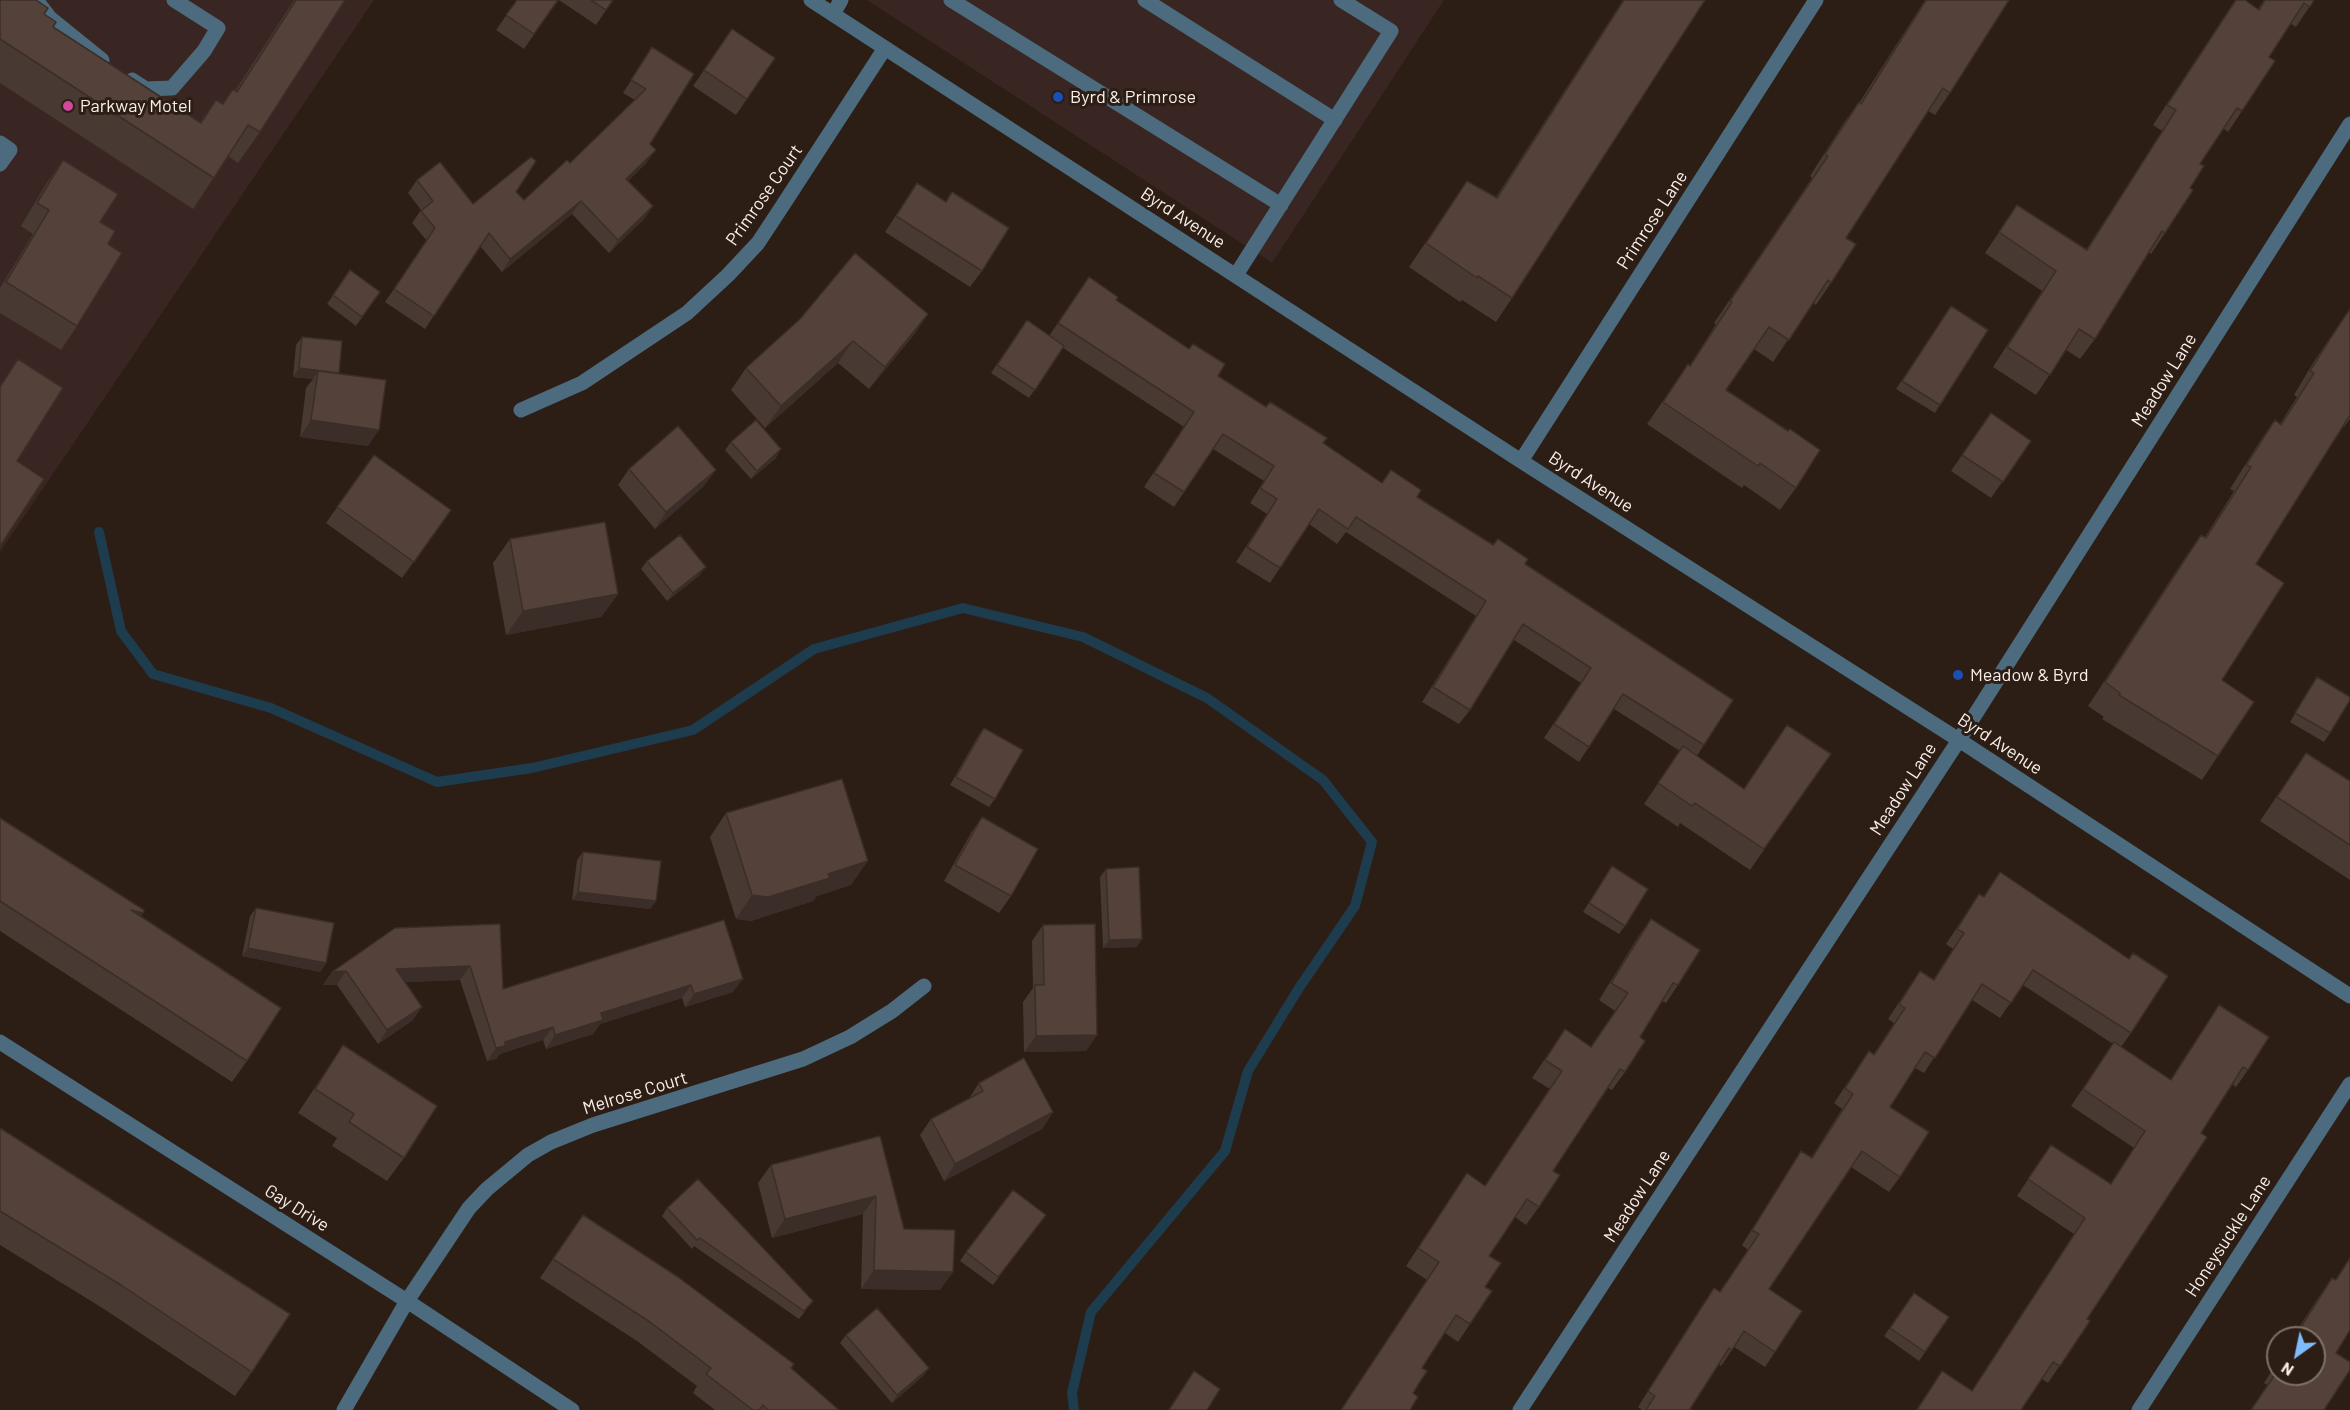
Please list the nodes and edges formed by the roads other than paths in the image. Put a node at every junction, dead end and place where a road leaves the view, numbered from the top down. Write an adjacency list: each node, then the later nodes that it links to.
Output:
1 (36, 0): 2 (street)
2 (174, 0)
3 (811, 0): 9 (street, Byrd Avenue)
4 (842, 0): 9 (street)
5 (951, 0): 15 (street)
6 (1144, 0): 11 (street)
7 (1341, 0): 11 (street)
8 (1816, 0): 18 (street, Primrose Lane)
9 (832, 14): 10 (street, Byrd Avenue)
10 (885, 48): 16 (street, Byrd Avenue); 17 (street, Primrose Court)
11 (1335, 120): 15 (street)
12 (2350, 124): 19 (street, Meadow Lane)
13 (0, 143): 14 (street)
14 (0, 164)
15 (1281, 205): 16 (street)
16 (1236, 275): 18 (street, Byrd Avenue)
17 (521, 410)
18 (1521, 461): 19 (street, Byrd Avenue)
19 (1959, 740): 21 (street, Byrd Avenue); 27 (street, Meadow Lane)
20 (924, 986): 24 (street, Melrose Court)
21 (2350, 996)
22 (0, 1042): 24 (street, Gay Drive)
23 (2350, 1084): 28 (street, Honeysuckle Lane)
24 (407, 1301): 25 (street, Melrose Court); 26 (street, Gay Drive)
25 (344, 1410)
26 (572, 1410)
27 (1520, 1410)
28 (2139, 1410)

